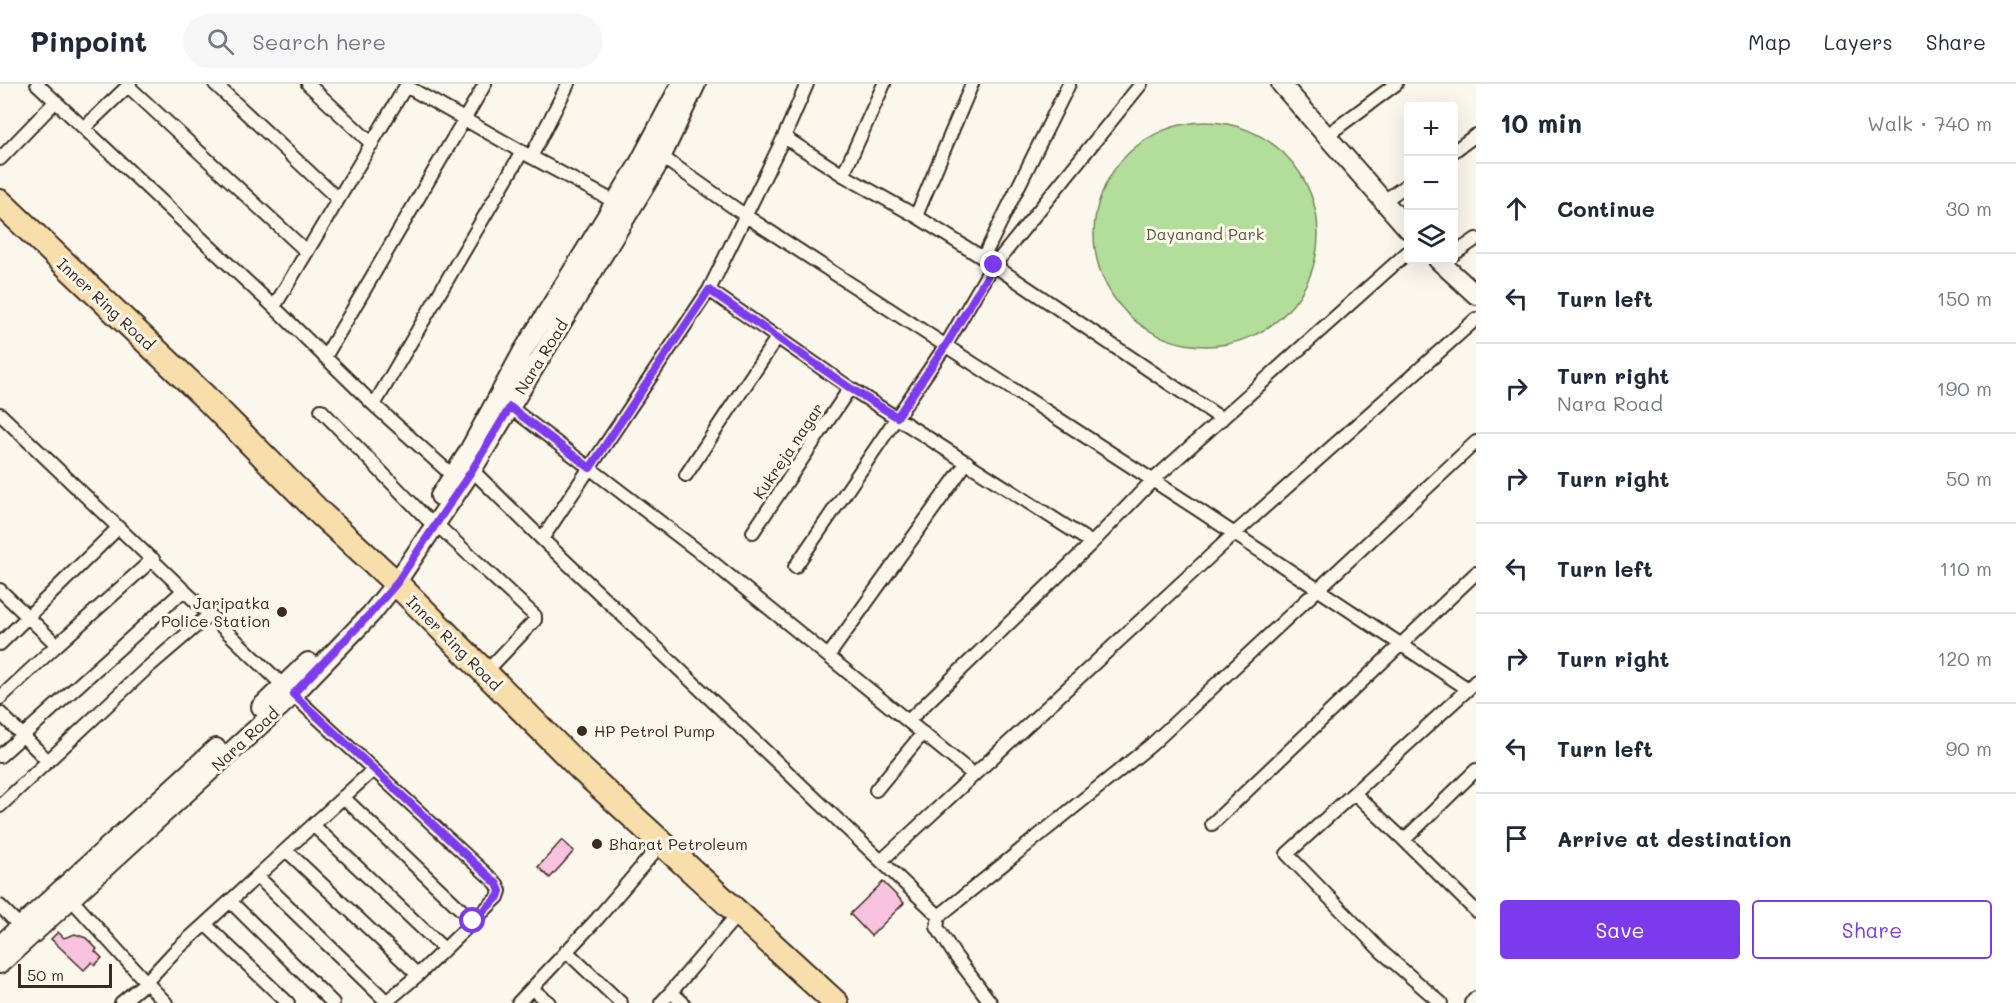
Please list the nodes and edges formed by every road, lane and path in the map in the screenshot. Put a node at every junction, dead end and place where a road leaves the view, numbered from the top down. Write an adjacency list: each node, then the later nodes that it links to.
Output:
1 (215, 84): 30 (street)
2 (308, 84): 23 (street)
3 (485, 84): 18 (street)
4 (568, 84): 25 (street)
5 (681, 84): 33 (main road, Nara Road)
6 (696, 84): 26 (main road, Nara Road)
7 (807, 84): 22 (street)
8 (884, 84): 28 (street)
9 (972, 84): 35 (street)
10 (1069, 84): 42 (street)
11 (1141, 84): 42 (street)
12 (1281, 84): 21 (main road)
13 (1396, 84): 21 (street)
14 (129, 85): 19 (street); 40 (street)
15 (407, 85): 18 (street); 23 (street)
16 (44, 86): 17 (street)
17 (56, 102): 19 (street); 27 (street)
18 (466, 119): 25 (street); 50 (street)
19 (84, 128): 46 (street)
20 (1476, 135): 24 (street)
21 (1326, 136): 31 (main road)
22 (784, 137): 28 (street); 34 (street)
23 (372, 144): 30 (street)
24 (1458, 148)
25 (527, 154): 33 (street); 52 (street)
26 (662, 157): 34 (street); 53 (main road, Nara Road)
27 (0, 159)
28 (843, 175): 35 (street)
29 (1404, 187): 31 (street)
30 (338, 199): 40 (street)
31 (1384, 201): 37 (main road)
32 (0, 202): 74 (highway, Inner Ring Road)
33 (615, 202): 63 (main road, Nara Road)
34 (746, 216): 44 (street); 49 (street)
35 (916, 216): 42 (street)
36 (0, 222): 74 (highway, Inner Ring Road)
37 (1404, 224)
38 (1476, 239): 39 (street)
39 (1458, 250)
40 (307, 252): 46 (street)
41 (1404, 256): 57 (street)
42 (989, 262): 49 (street); 57 (street)
43 (1448, 264): 45 (main road)
44 (709, 290): 48 (street); 60 (street)
45 (1476, 295)
46 (274, 307): 50 (street)
47 (1476, 319): 68 (street)
48 (778, 336): 51 (street); 62 (street)
49 (946, 345): 56 (street); 64 (street)
50 (325, 357): 52 (street)
51 (850, 388): 56 (street); 67 (street, Kukreja nagar)
52 (374, 405): 63 (street)
53 (510, 407): 60 (street); 61 (main road, Nara Road)
54 (321, 410): 65 (street)
55 (0, 414): 66 (street)
56 (897, 417): 59 (street); 72 (street)
57 (1222, 419): 64 (street)
58 (1476, 442): 75 (street)
59 (967, 462): 70 (street); 83 (street)
60 (590, 468): 69 (street); 83 (street)
61 (472, 470): 65 (main road, Nara Road); 69 (street)
62 (686, 475)
63 (453, 476): 65 (main road, Nara Road)
64 (1152, 482): 68 (street); 70 (street)
65 (432, 521): 74 (main road, Nara Road); 84 (street)
66 (118, 528): 71 (street); 79 (street)
67 (753, 532)
68 (1234, 534): 75 (street); 96 (street)
69 (542, 539): 106 (street)
70 (1092, 543): 89 (street)
71 (153, 559): 77 (street); 81 (street)
72 (795, 567)
73 (1476, 573): 82 (street)
74 (386, 585): 84 (highway, Inner Ring Road); 86 (main road, Nara Road); 104 (highway, Inner Ring Road)
75 (1317, 589): 82 (street); 112 (street)
76 (0, 590): 79 (street)
77 (184, 590): 78 (street); 91 (street)
78 (209, 615): 86 (street); 93 (street)
79 (28, 617): 80 (street); 81 (street)
80 (0, 644)
81 (57, 645): 87 (street)
82 (1401, 645): 85 (street); 101 (street)
83 (829, 655): 89 (street)
84 (484, 674): 136 (highway, Inner Ring Road)
85 (1472, 685): 98 (street)
86 (289, 690): 94 (street); 108 (main road, Nara Road); 116 (main road, Nara Road)
87 (0, 698)
88 (0, 713): 91 (street)
89 (908, 721): 90 (street)
90 (923, 733): 96 (street); 97 (street)
91 (22, 735): 92 (street); 93 (street)
92 (0, 756)
93 (48, 761): 100 (street)
94 (373, 770): 99 (street); 113 (street)
95 (1476, 770): 103 (street)
96 (974, 775): 106 (street)
97 (876, 790)
98 (1354, 793): 103 (street); 138 (street)
99 (343, 798): 102 (street); 113 (street)
100 (0, 806)
101 (1212, 824)
102 (313, 825): 105 (street); 118 (street)
103 (1404, 840): 111 (street)
104 (655, 850): 114 (highway, Inner Ring Road); 119 (street)
105 (287, 851): 107 (street); 121 (street)
106 (881, 861): 112 (street)
107 (258, 877): 109 (street); 125 (street)
108 (71, 899): 116 (main road, Nara Road); 122 (street)
109 (231, 902): 115 (street); 129 (street)
110 (0, 906): 116 (street)
111 (1476, 911)
112 (939, 916): 137 (street)
113 (473, 921): 118 (street)
114 (731, 922): 124 (street); 135 (highway, Inner Ring Road)
115 (205, 924): 122 (street); 128 (street)
116 (25, 931): 117 (main road, Nara Road); 120 (main road, Nara Road)
117 (0, 945)
118 (444, 949): 121 (street)
119 (566, 951): 123 (street); 132 (street)
120 (0, 964)
121 (417, 975): 125 (street)
122 (146, 982): 126 (street); 127 (street)
123 (532, 989): 130 (street); 131 (street)
124 (672, 992): 133 (street); 134 (street)
125 (386, 1002)
126 (121, 1003)
127 (166, 1003)
128 (288, 1003)
129 (333, 1003)
130 (518, 1003)
131 (549, 1003)
132 (621, 1003)
133 (661, 1003)
134 (683, 1003)
135 (817, 1003)
136 (836, 1003)
137 (991, 1003)
138 (1441, 1003)

